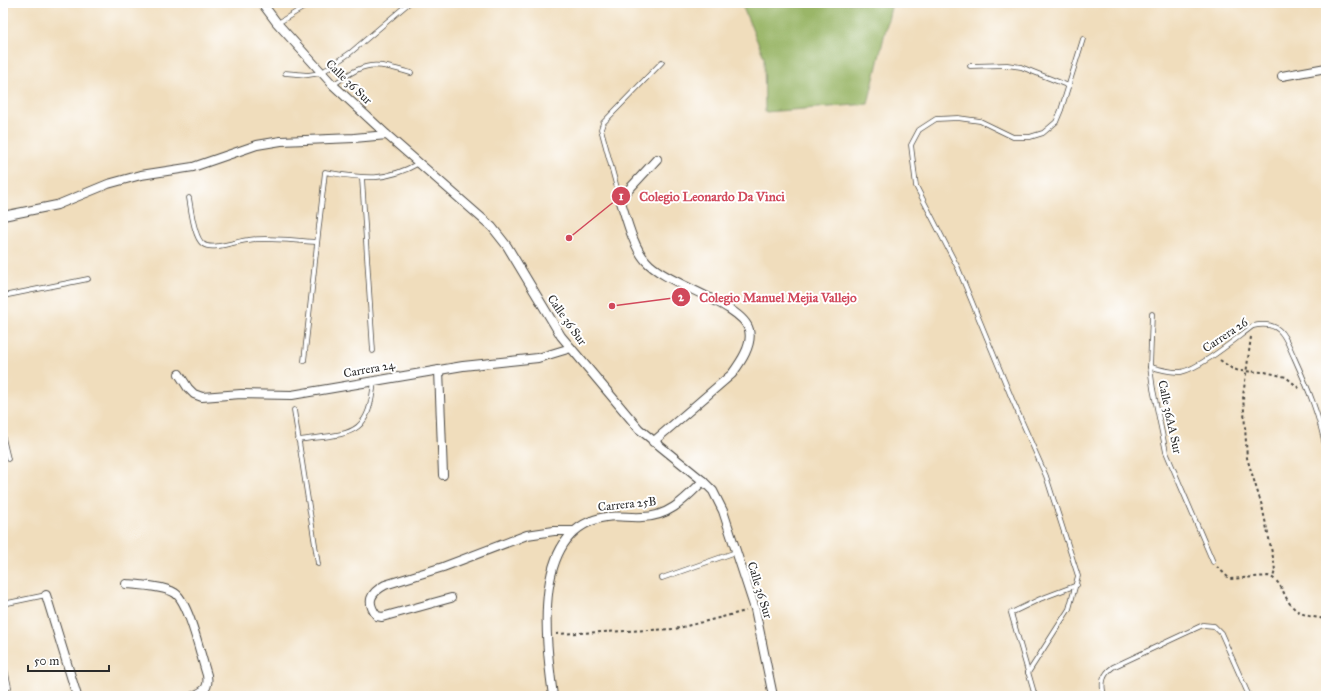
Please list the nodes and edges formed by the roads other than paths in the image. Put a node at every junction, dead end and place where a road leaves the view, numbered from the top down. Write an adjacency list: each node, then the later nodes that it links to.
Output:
1 (262, 3): 4 (street, Calle 36 Sur)
2 (310, 3): 4 (lane)
3 (409, 3): 10 (lane)
4 (277, 23): 10 (street, Calle 36 Sur)
5 (1083, 39): 14 (lane)
6 (662, 62): 20 (lane)
7 (970, 66): 14 (lane)
8 (1326, 68): 12 (street)
9 (285, 73): 10 (lane)
10 (321, 73): 13 (street, Calle 36 Sur)
11 (411, 73): 13 (lane)
12 (1282, 76)
13 (333, 85): 15 (street, Calle 36 Sur)
14 (1069, 86): 47 (lane)
15 (387, 135): 17 (street, Calle 36 Sur); 21 (street)
16 (657, 159): 20 (street)
17 (419, 163): 18 (lane); 26 (street, Calle 36 Sur)
18 (362, 178): 22 (lane); 27 (lane)
19 (189, 198): 22 (lane)
20 (620, 199): 36 (street)
21 (3, 216)
22 (316, 242): 28 (lane)
23 (88, 279): 24 (lane)
24 (3, 296)
25 (1152, 314): 29 (lane, Calle 36AA Sur)
26 (571, 348): 30 (street, Carrera 24); 36 (street, Calle 36 Sur)
27 (373, 351)
28 (304, 361)
29 (1150, 367): 37 (lane, Carrera 26); 43 (lane, Calle 36AA Sur)
30 (438, 370): 32 (street, Carrera 24); 39 (street)
31 (179, 374): 32 (street, Carrera 24)
32 (374, 380): 35 (lane)
33 (294, 410): 35 (lane)
34 (3, 438): 38 (lane)
35 (298, 440): 44 (lane)
36 (653, 442): 40 (street, Calle 36 Sur)
37 (1326, 450)
38 (8, 459)
39 (443, 475)
40 (703, 481): 41 (street, Carrera 25B); 42 (street, Calle 36 Sur)
41 (574, 531): 49 (street); 56 (street, Carrera 25B)
42 (736, 552): 45 (lane); 57 (street, Calle 36 Sur)
43 (1212, 562)
44 (318, 564)
45 (662, 578)
46 (126, 584): 55 (street)
47 (1077, 585): 52 (lane); 52 (lane)
48 (46, 595): 50 (lane); 54 (street)
49 (451, 598)
50 (3, 604)
51 (3, 660): 53 (lane)
52 (1028, 673): 58 (lane)
53 (9, 687)
54 (77, 696)
55 (193, 696)
56 (554, 696)
57 (773, 696)
58 (1035, 696)
59 (1104, 696): 60 (lane)
60 (1249, 696)

